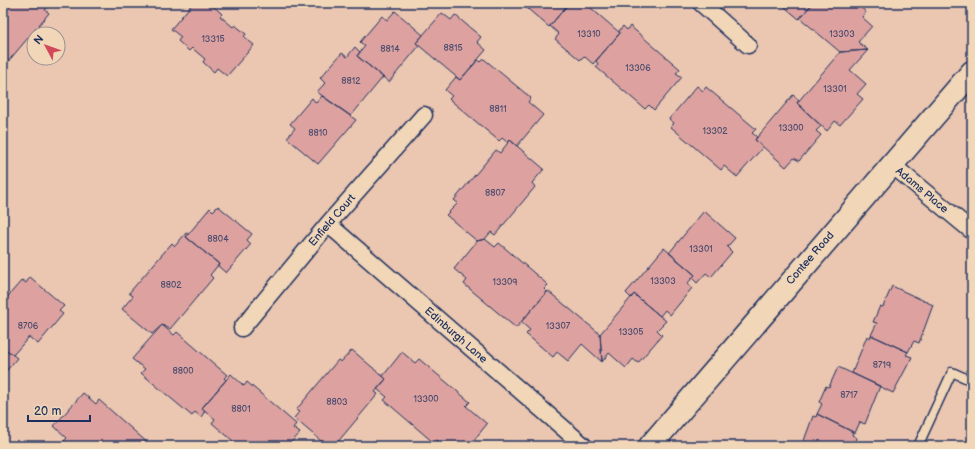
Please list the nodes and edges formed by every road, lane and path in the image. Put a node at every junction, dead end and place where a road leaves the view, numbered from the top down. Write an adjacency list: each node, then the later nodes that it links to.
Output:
1 (701, 3): 2 (street)
2 (748, 45)
3 (972, 72): 5 (street, Contee Road)
4 (424, 115): 6 (street, Enfield Court)
5 (891, 164): 7 (street, Adams Place); 11 (street, Contee Road)
6 (328, 224): 8 (street, Enfield Court); 10 (street, Edinburgh Lane)
7 (972, 231)
8 (242, 328)
9 (972, 381): 12 (lane)
10 (584, 446)
11 (650, 446)
12 (918, 446)

